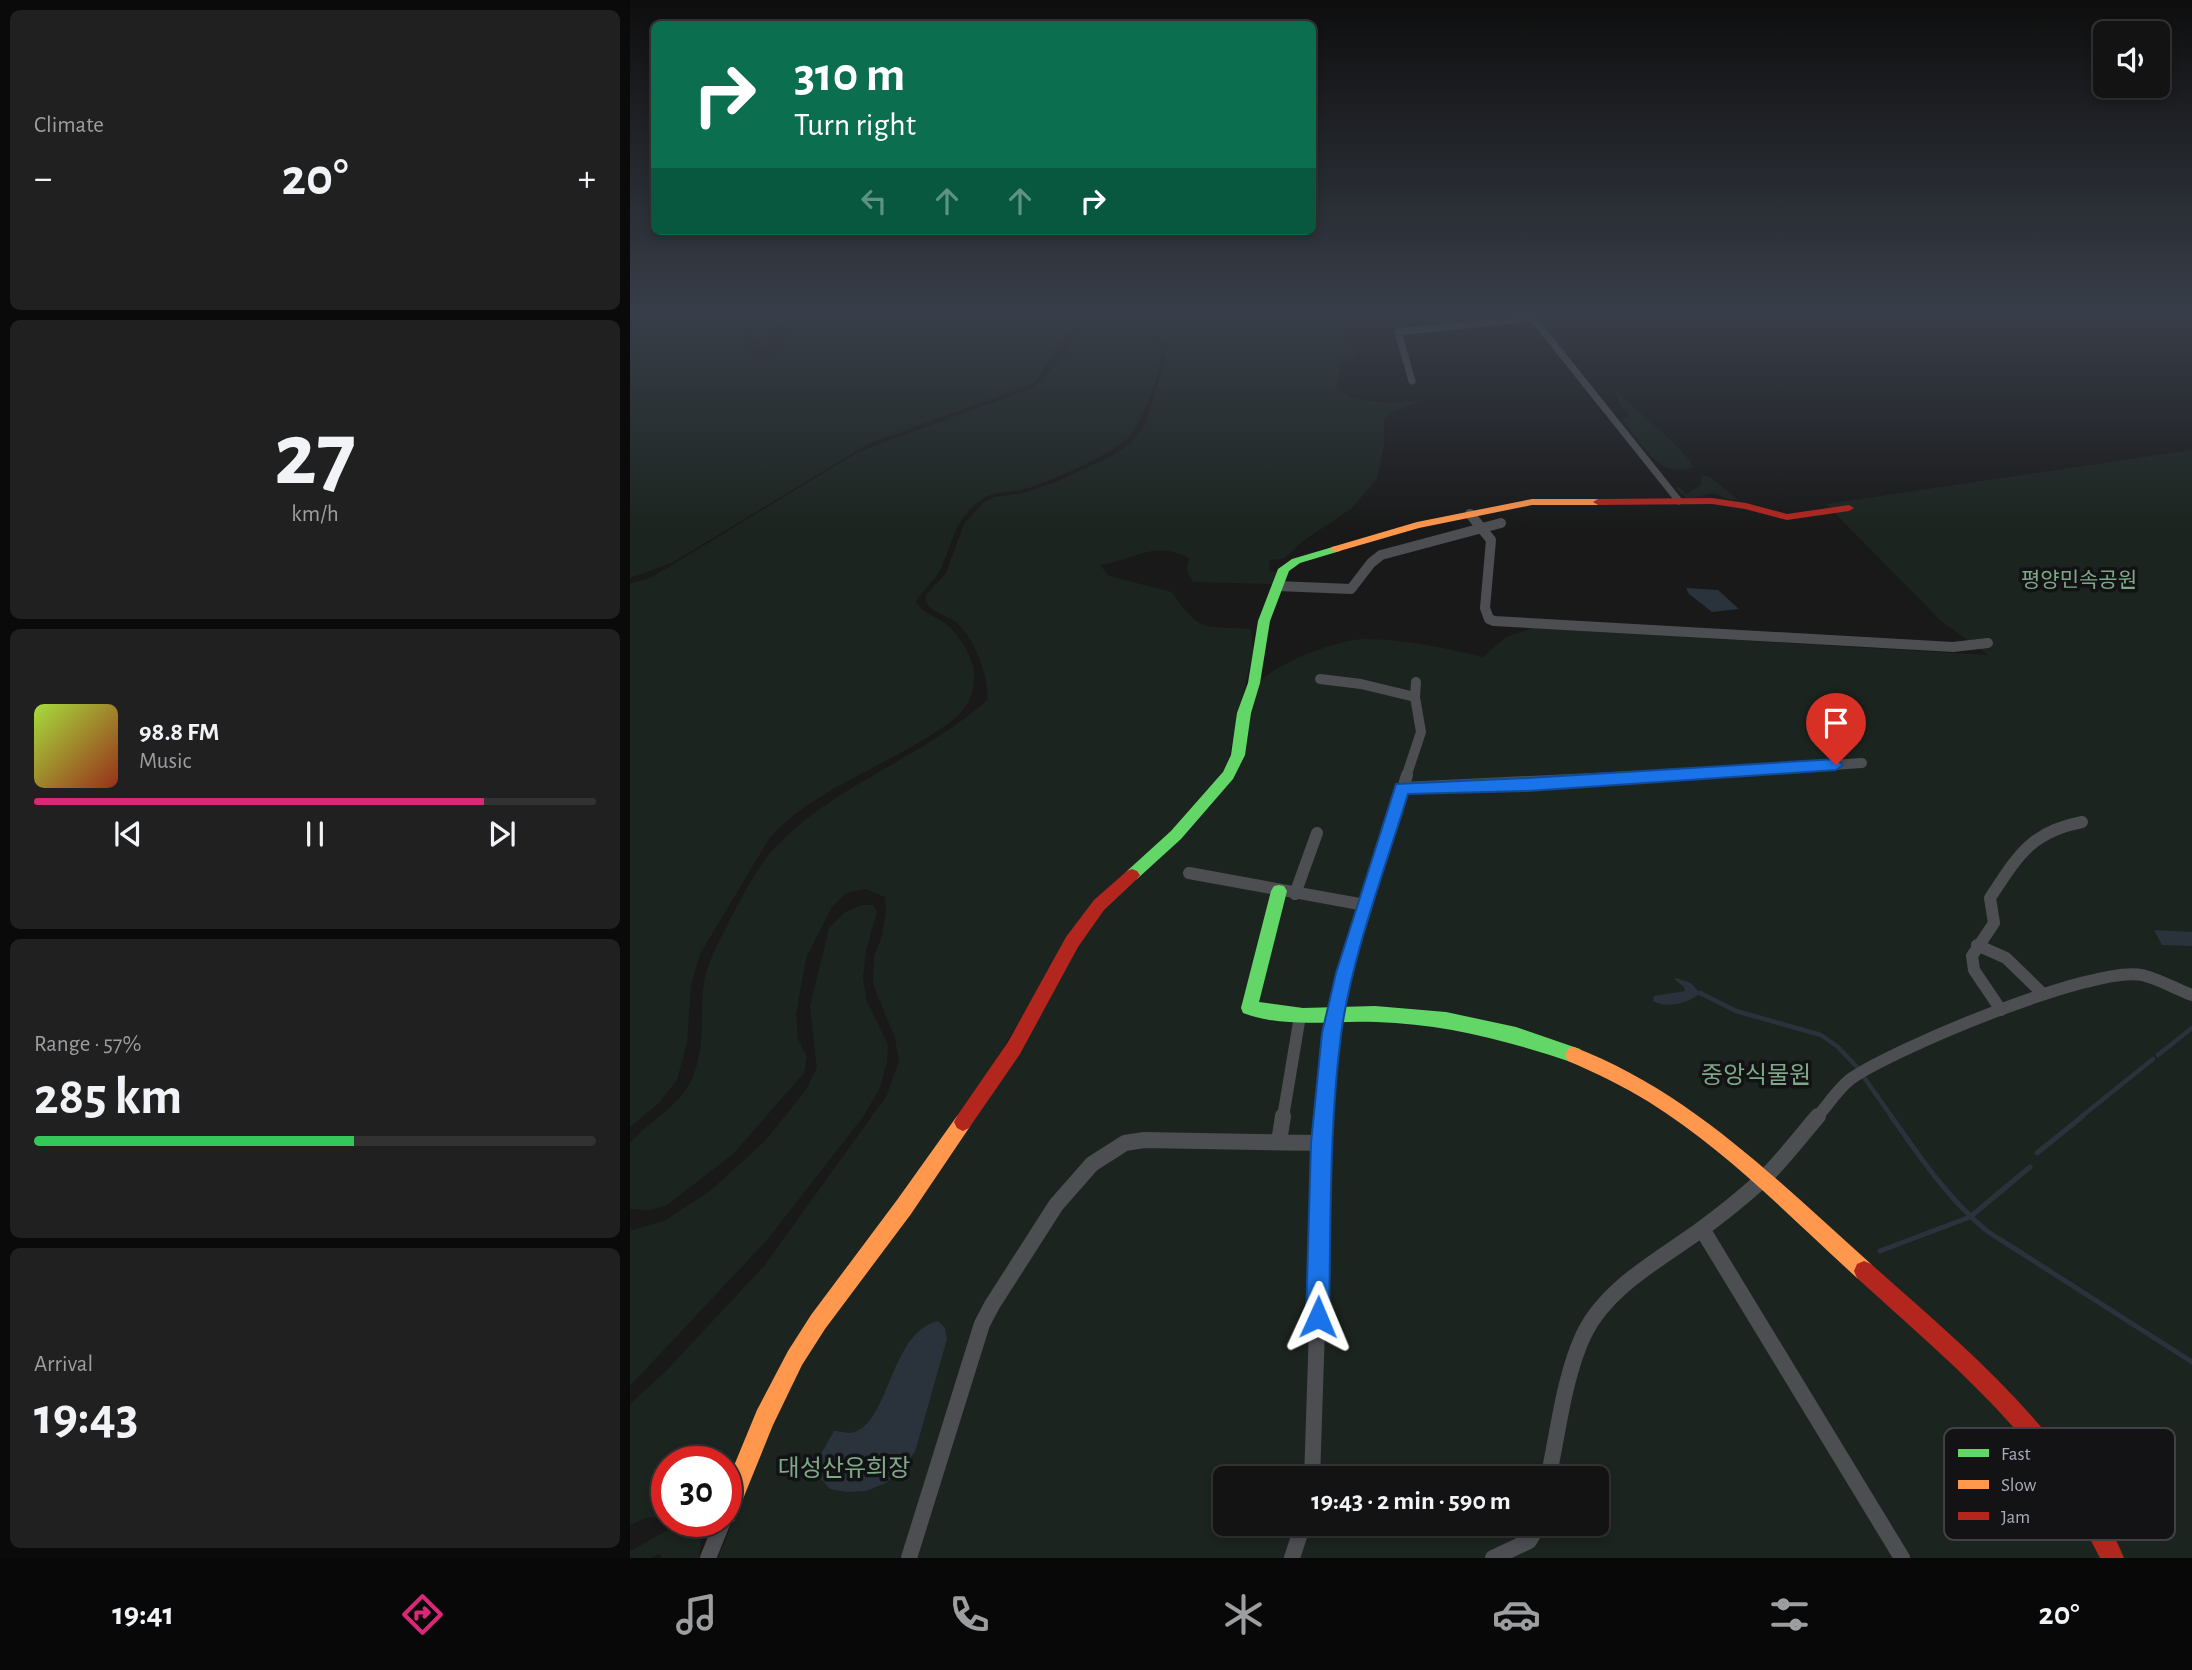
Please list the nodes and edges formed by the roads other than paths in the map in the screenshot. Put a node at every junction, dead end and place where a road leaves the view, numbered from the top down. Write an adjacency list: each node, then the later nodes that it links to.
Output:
1 (1586, 385): 2 (street)
2 (1679, 501): 3 (street); 4 (street)
3 (1849, 508)
4 (1470, 514): 6 (street); 7 (street)
5 (1501, 523): 6 (street)
6 (1481, 528): 7 (street); 8 (street)
7 (1276, 586): 33 (street)
8 (1988, 643)
9 (1320, 679): 11 (street)
10 (1416, 682): 11 (street)
11 (1415, 697): 13 (street)
12 (1862, 763): 13 (street)
13 (1402, 788): 19 (street)
14 (2082, 822): 20 (street)
15 (1317, 833): 18 (street)
16 (1189, 873): 17 (street)
17 (1279, 891): 18 (street); 24 (street)
18 (1295, 894): 19 (street)
19 (1365, 905): 25 (street)
20 (1977, 945): 21 (street); 23 (street)
21 (2043, 994): 22 (street); 23 (street)
22 (2192, 995)
23 (2001, 1010): 28 (street)
24 (1300, 1016): 25 (street); 26 (street)
25 (1335, 1016): 27 (street); 28 (street)
26 (1279, 1142): 27 (street); 39 (street)
27 (1321, 1143): 31 (street)
28 (1763, 1179): 29 (street); 30 (street)
29 (1702, 1229): 32 (street); 42 (street)
30 (2026, 1428)
31 (1313, 1466)
32 (1551, 1466)
33 (742, 1474)
34 (1299, 1536): 40 (street)
35 (1532, 1536): 41 (street)
36 (717, 1537): 38 (street)
37 (2103, 1540): 43 (street)
38 (708, 1558)
39 (909, 1558)
40 (1292, 1558)
41 (1493, 1558)
42 (1902, 1558)
43 (2112, 1558)

